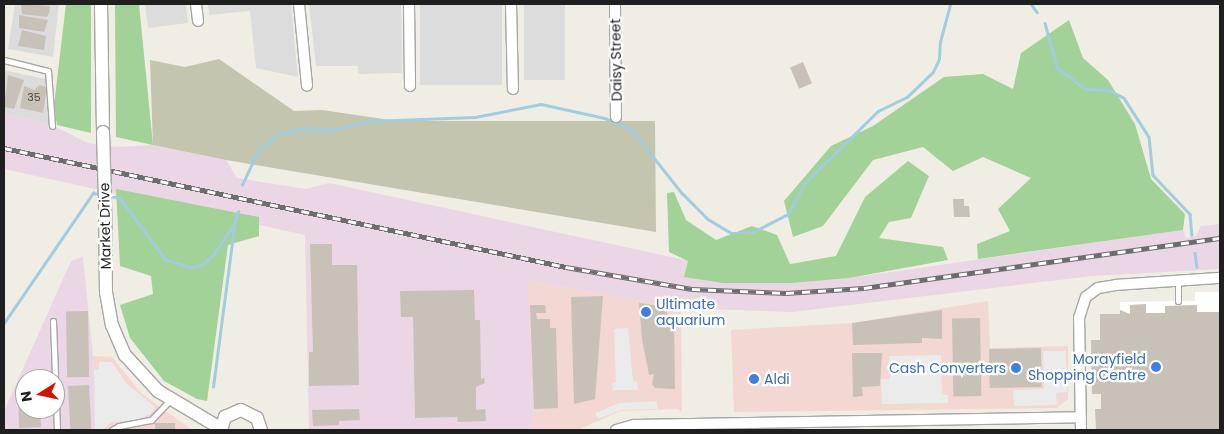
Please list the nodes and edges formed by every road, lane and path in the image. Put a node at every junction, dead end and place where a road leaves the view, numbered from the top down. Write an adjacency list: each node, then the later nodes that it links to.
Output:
1 (101, 4): 18 (street, Market Drive, bridge)
2 (196, 4): 7 (street)
3 (299, 4): 9 (street)
4 (409, 4): 10 (street)
5 (511, 4): 11 (street)
6 (615, 4): 12 (street, Daisy Street)
7 (198, 21)
8 (4, 60): 13 (lane)
9 (308, 86)
10 (410, 86)
11 (513, 89)
12 (616, 117)
13 (52, 126)
14 (1220, 278): 15 (street)
15 (1178, 280): 16 (lane); 21 (street)
16 (1178, 301)
17 (54, 321): 24 (lane)
18 (170, 400): 19 (street, Market Drive); 25 (lane)
19 (193, 410): 20 (street, Market Drive); 22 (street, Market Drive)
20 (232, 412): 22 (street); 23 (street, Market Drive)
21 (1080, 417): 26 (street); 27 (street)
22 (221, 429)
23 (263, 429)
24 (57, 430)
25 (112, 430)
26 (616, 430)
27 (1081, 430)

